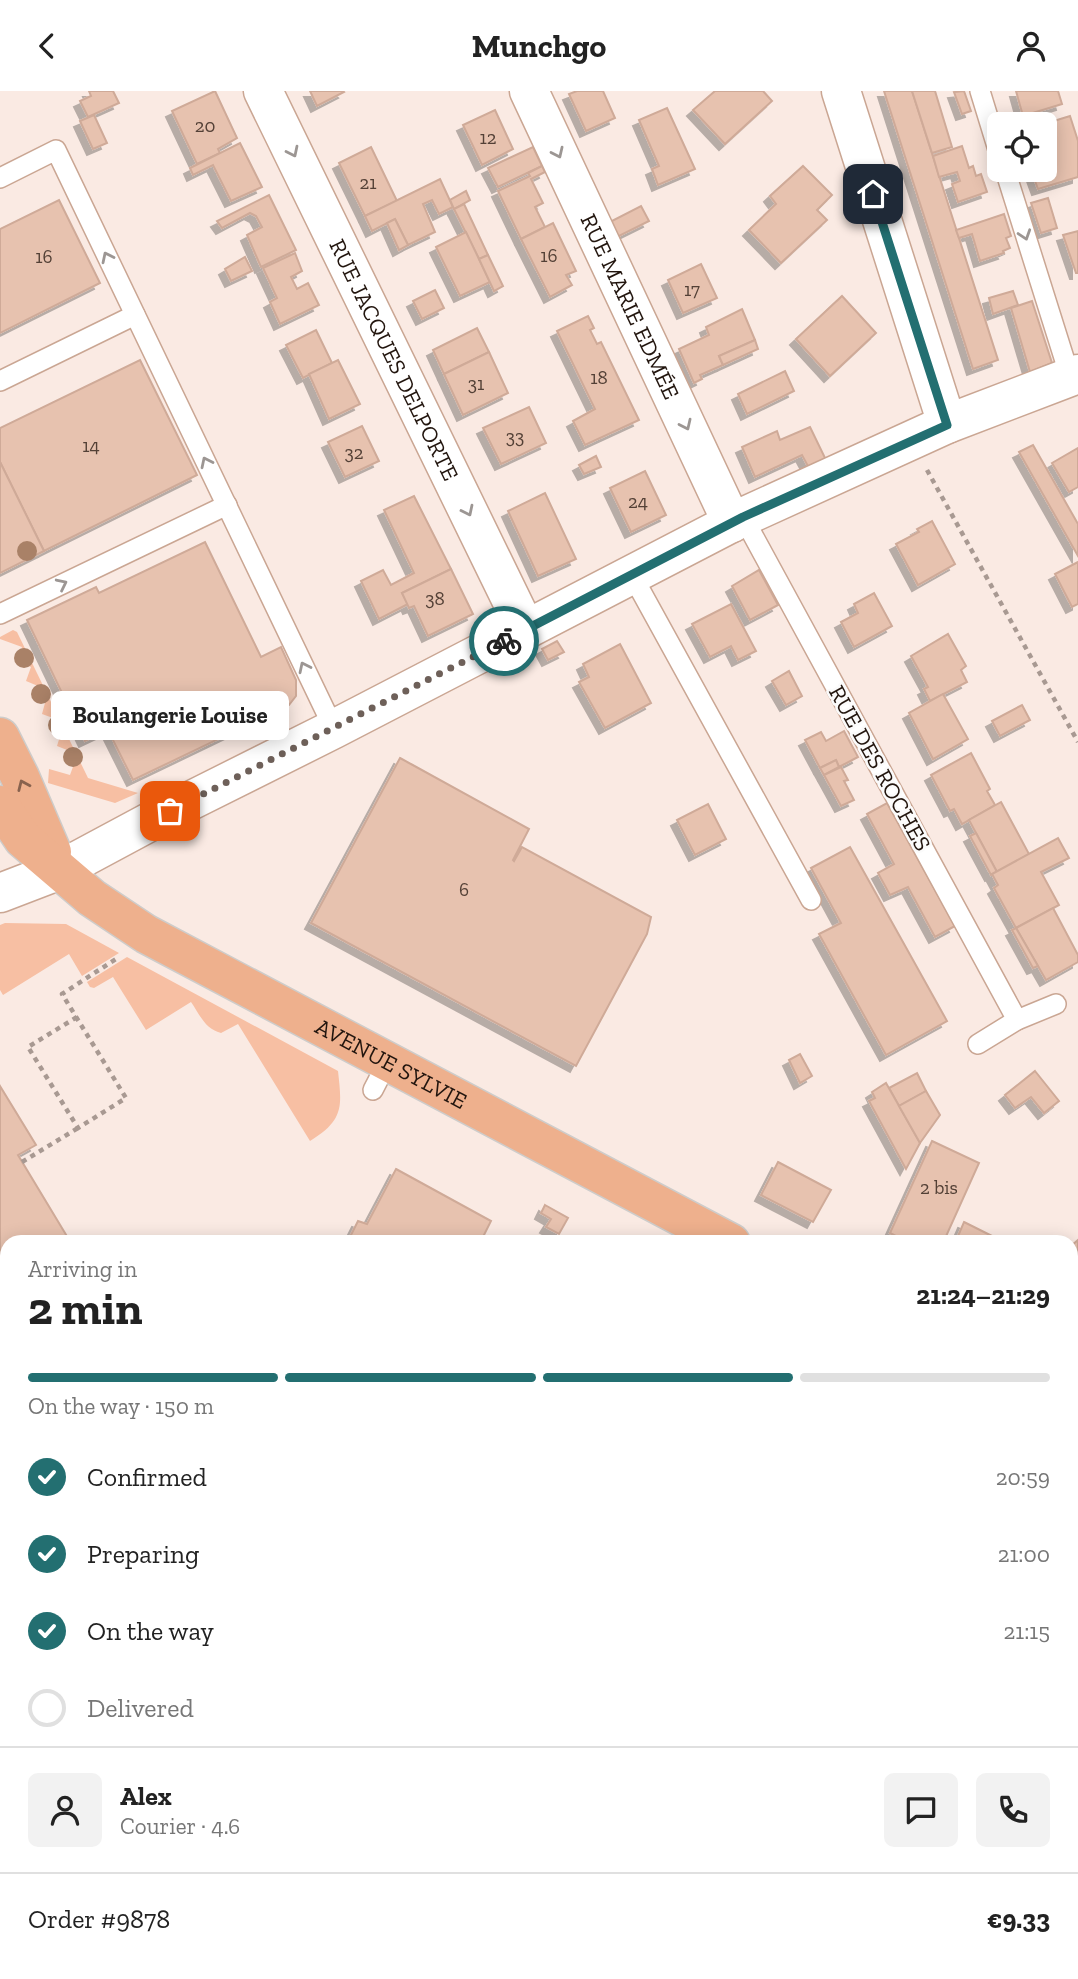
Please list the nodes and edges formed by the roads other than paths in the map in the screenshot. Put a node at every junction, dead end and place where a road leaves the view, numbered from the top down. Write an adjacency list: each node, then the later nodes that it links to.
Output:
1 (263, 91): 16 (street, RUE JACQUES DELPORTE, one-way to 16)
2 (529, 91): 13 (street, RUE MARIE EDMÉE, one-way to 13)
3 (841, 91): 11 (street)
4 (980, 91): 5 (lane)
5 (987, 114)
6 (0, 178): 8 (lane, one-way to 6)
7 (1008, 182): 9 (lane, one-way to 9)
8 (135, 315): 10 (lane); 12 (lane, one-way to 8)
9 (1074, 375): 11 (street)
10 (0, 381)
11 (947, 425): 13 (street)
12 (226, 505): 15 (lane, one-way to 12); 17 (lane, one-way to 12)
13 (737, 520): 14 (street); 24 (lane, RUE DES ROCHES)
14 (632, 575): 16 (street); 22 (lane)
15 (0, 614)
16 (526, 630): 17 (street)
17 (334, 729): 20 (street)
18 (0, 737): 20 (main road, AVENUE SYLVIE, one-way to 18)
19 (0, 805): 20 (main road, AVENUE SYLVIE)
20 (60, 870): 21 (street); 26 (main road, AVENUE SYLVIE)
21 (0, 893)
22 (811, 900)
23 (1056, 1005): 24 (lane)
24 (1017, 1020): 25 (lane)
25 (978, 1044)
26 (714, 1235)

